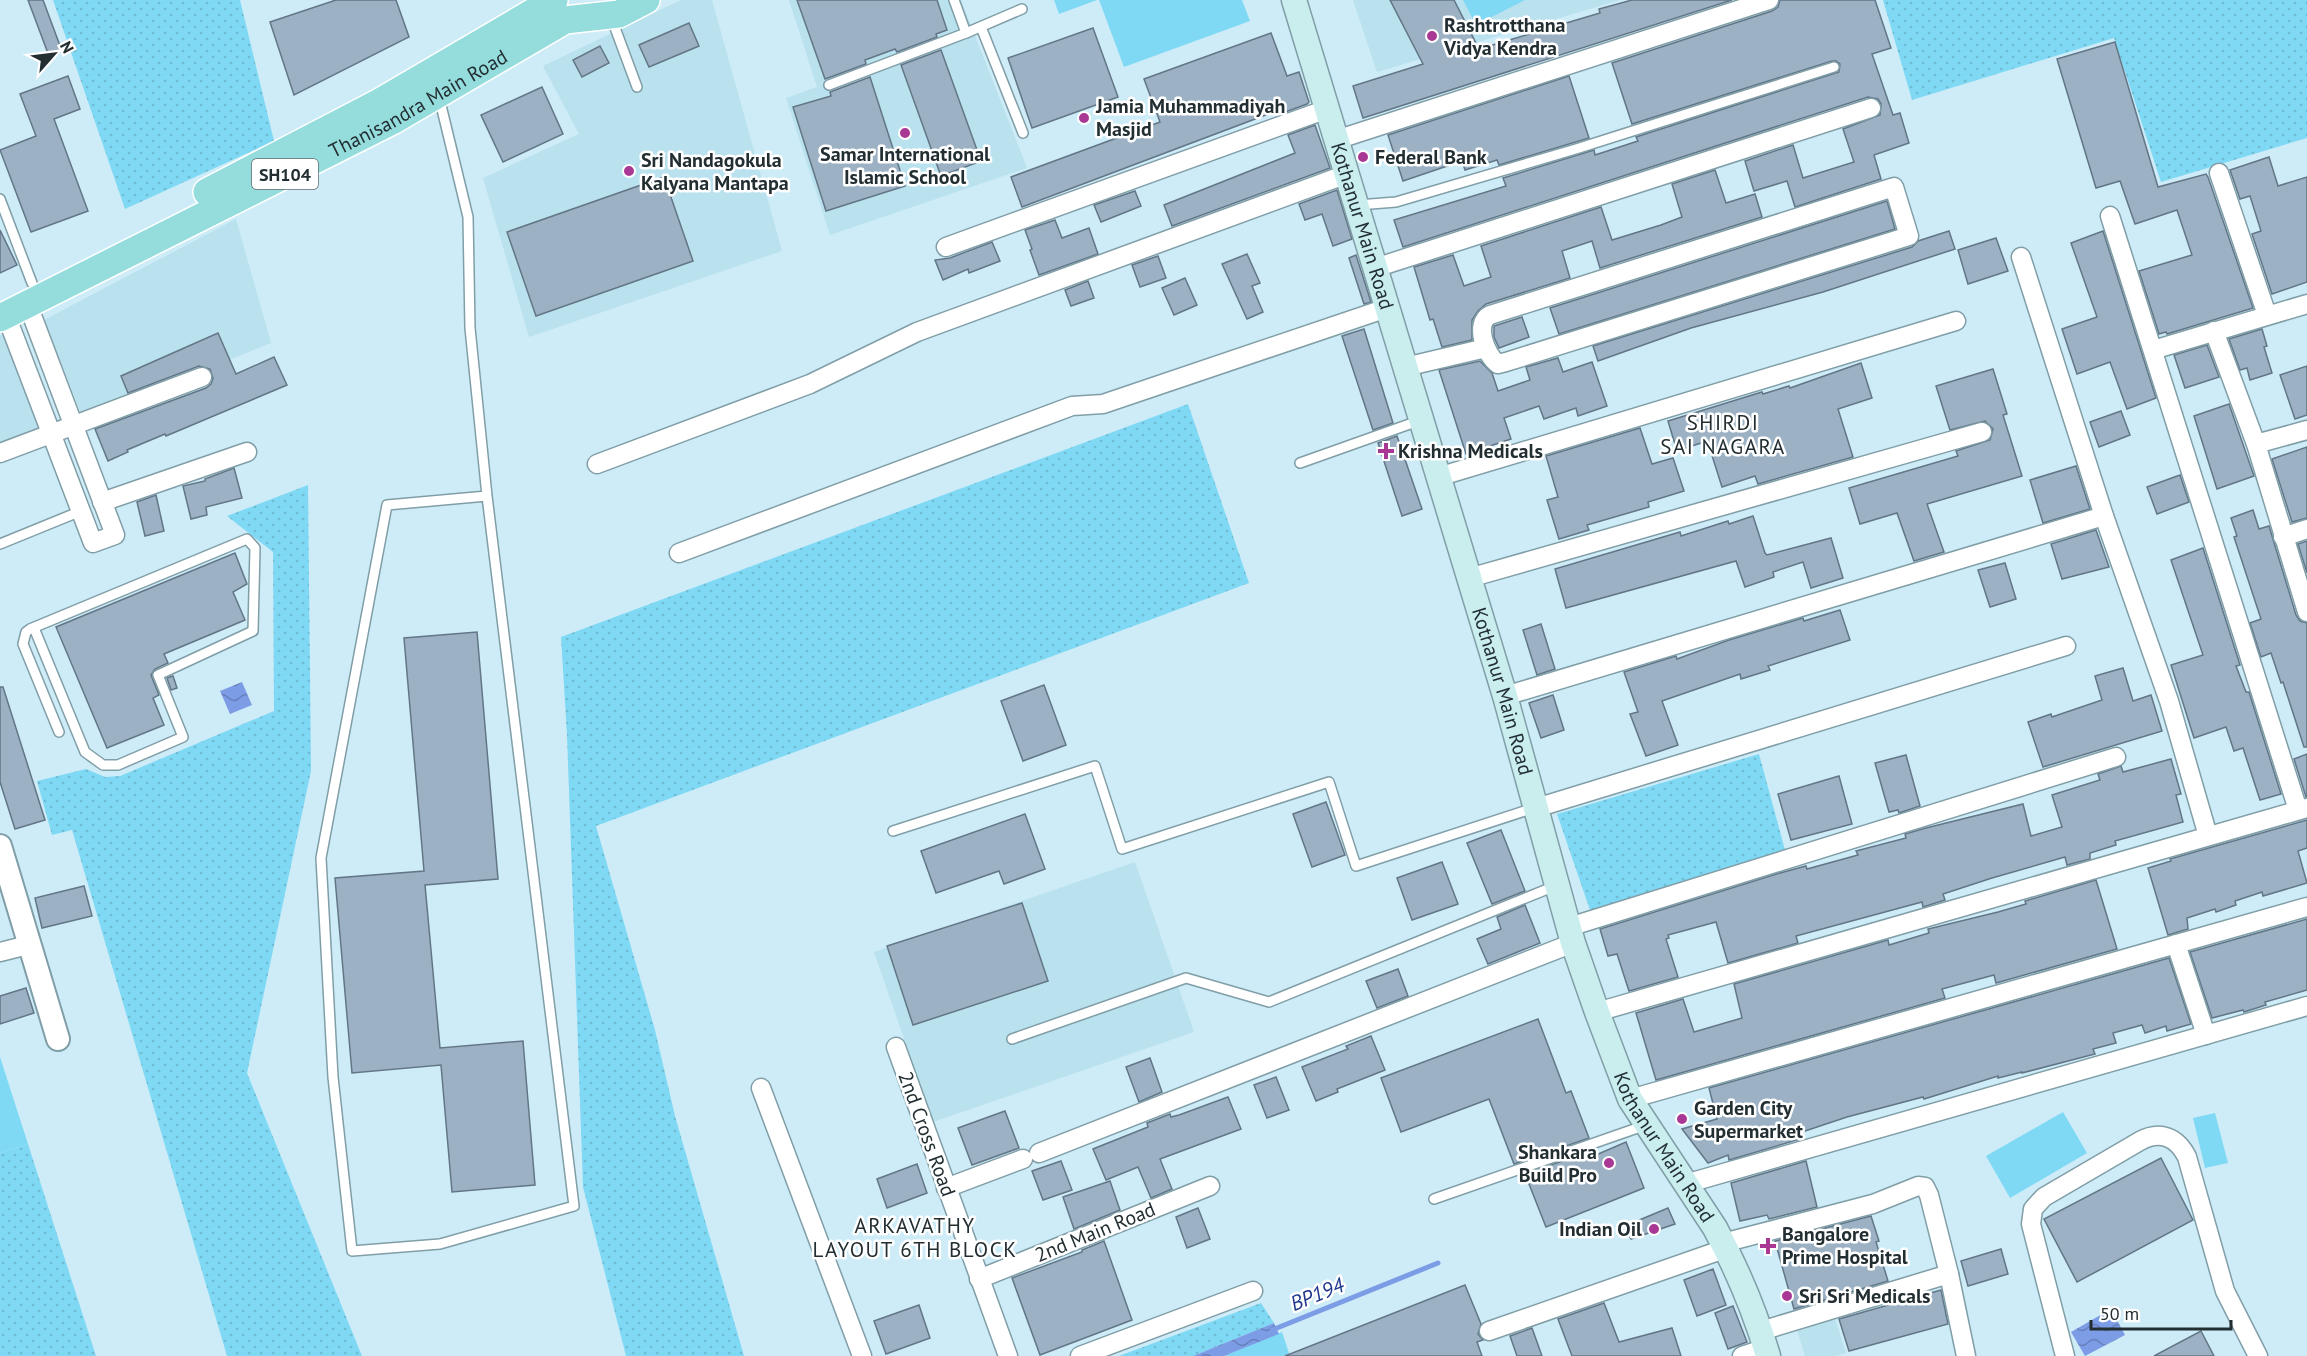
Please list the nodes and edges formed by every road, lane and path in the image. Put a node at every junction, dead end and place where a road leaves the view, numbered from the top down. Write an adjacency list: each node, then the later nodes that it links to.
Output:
1 (646, 0): 6 (main road, Thanisandra Main Road / SH104)
2 (954, 0): 9 (lane)
3 (1294, 0): 15 (main road, Kothanur Main Road)
4 (1769, 0): 17 (street)
5 (557, 6): 6 (main road, Thanisandra Main Road / SH104); 13 (main road, Thanisandra Main Road / SH104); 26 (main road, Thanisandra Main Road / SH104)
6 (609, 7): 12 (lane)
7 (1022, 9): 8 (lane)
8 (981, 27): 9 (lane); 16 (lane)
9 (966, 33): 11 (lane)
10 (1834, 68): 21 (lane)
11 (829, 85)
12 (637, 87)
13 (438, 94): 26 (main road, Thanisandra Main Road / SH104); 47 (lane)
14 (1870, 108): 25 (street)
15 (1327, 109): 17 (main road, Kothanur Main Road); 23 (street)
16 (1023, 133)
17 (1336, 140): 19 (main road, Kothanur Main Road)
18 (2219, 173): 29 (street)
19 (1347, 174): 21 (main road, Kothanur Main Road); 45 (street)
20 (0, 199): 26 (lane)
21 (1356, 205): 25 (main road, Kothanur Main Road)
22 (2110, 216): 33 (street)
23 (946, 247)
24 (2021, 257): 50 (street)
25 (1375, 268): 28 (main road, Kothanur Main Road)
26 (13, 304): 37 (street); 40 (street)
27 (2307, 304): 29 (street)
28 (1387, 308): 34 (main road, Kothanur Main Road); 54 (street)
29 (2267, 315): 31 (street)
30 (1956, 321): 46 (street)
31 (2214, 331): 33 (street); 41 (street)
32 (1486, 348): 32 (street); 34 (street)
33 (2152, 350): 63 (street)
34 (1405, 367): 36 (main road, Kothanur Main Road)
35 (202, 377): 37 (street)
36 (1421, 420): 44 (lane); 46 (main road, Kothanur Main Road)
37 (73, 426): 40 (street); 48 (street)
38 (2307, 430): 41 (street)
39 (1982, 432): 55 (street)
40 (52, 434): 43 (street); 49 (street)
41 (2256, 444): 52 (street)
42 (247, 452): 48 (street)
43 (0, 453)
44 (1300, 463)
45 (597, 464)
46 (1438, 477): 55 (main road, Kothanur Main Road)
47 (488, 496): 47 (lane)
48 (102, 502): 49 (street)
49 (81, 511): 53 (lane)
50 (2104, 516): 59 (street); 65 (street)
51 (2307, 529): 52 (street)
52 (2283, 537): 56 (street)
53 (0, 544)
54 (679, 553)
55 (1469, 578): 59 (main road, Kothanur Main Road)
56 (2307, 612)
57 (34, 628): 57 (lane); 60 (lane)
58 (2066, 646): 62 (street)
59 (1505, 696): 62 (main road, Kothanur Main Road)
60 (59, 732)
61 (2116, 757): 69 (street)
62 (1536, 808): 64 (lane); 67 (main road, Kothanur Main Road)
63 (2303, 809): 65 (street)
64 (893, 831)
65 (2208, 836): 74 (street)
66 (0, 846): 71 (street)
67 (1557, 885): 69 (main road, Kothanur Main Road); 77 (lane)
68 (2307, 907): 70 (street)
69 (1571, 935): 74 (main road, Kothanur Main Road); 84 (street)
70 (2176, 944): 75 (street); 80 (street)
71 (28, 945): 72 (street); 76 (street)
72 (0, 951)
73 (2307, 1006): 75 (street)
74 (1597, 1012): 80 (main road, Kothanur Main Road)
75 (2206, 1035): 82 (street)
76 (58, 1040)
77 (1011, 1040)
78 (896, 1047): 84 (street, 2nd Cross Road)
79 (761, 1088): 92 (street)
80 (1630, 1099): 81 (main road, Kothanur Main Road)
81 (1646, 1125): 82 (main road, Kothanur Main Road); 85 (lane)
82 (1685, 1184): 86 (main road, Kothanur Main Road)
83 (1210, 1186): 88 (street, 2nd Main Road)
84 (946, 1188): 88 (street, 2nd Cross Road)
85 (1434, 1199)
86 (1725, 1245): 87 (street); 90 (street); 91 (main road, Kothanur Main Road)
87 (1949, 1274): 91 (street); 96 (street)
88 (979, 1279): 93 (street, 2nd Cross Road)
89 (1253, 1291): 94 (street)
90 (1489, 1331)
91 (1765, 1345): 95 (street)
92 (862, 1356)
93 (1008, 1356)
94 (1080, 1356)
95 (1742, 1356)
96 (1966, 1356)
97 (2065, 1356): 98 (street)
98 (2258, 1356)

